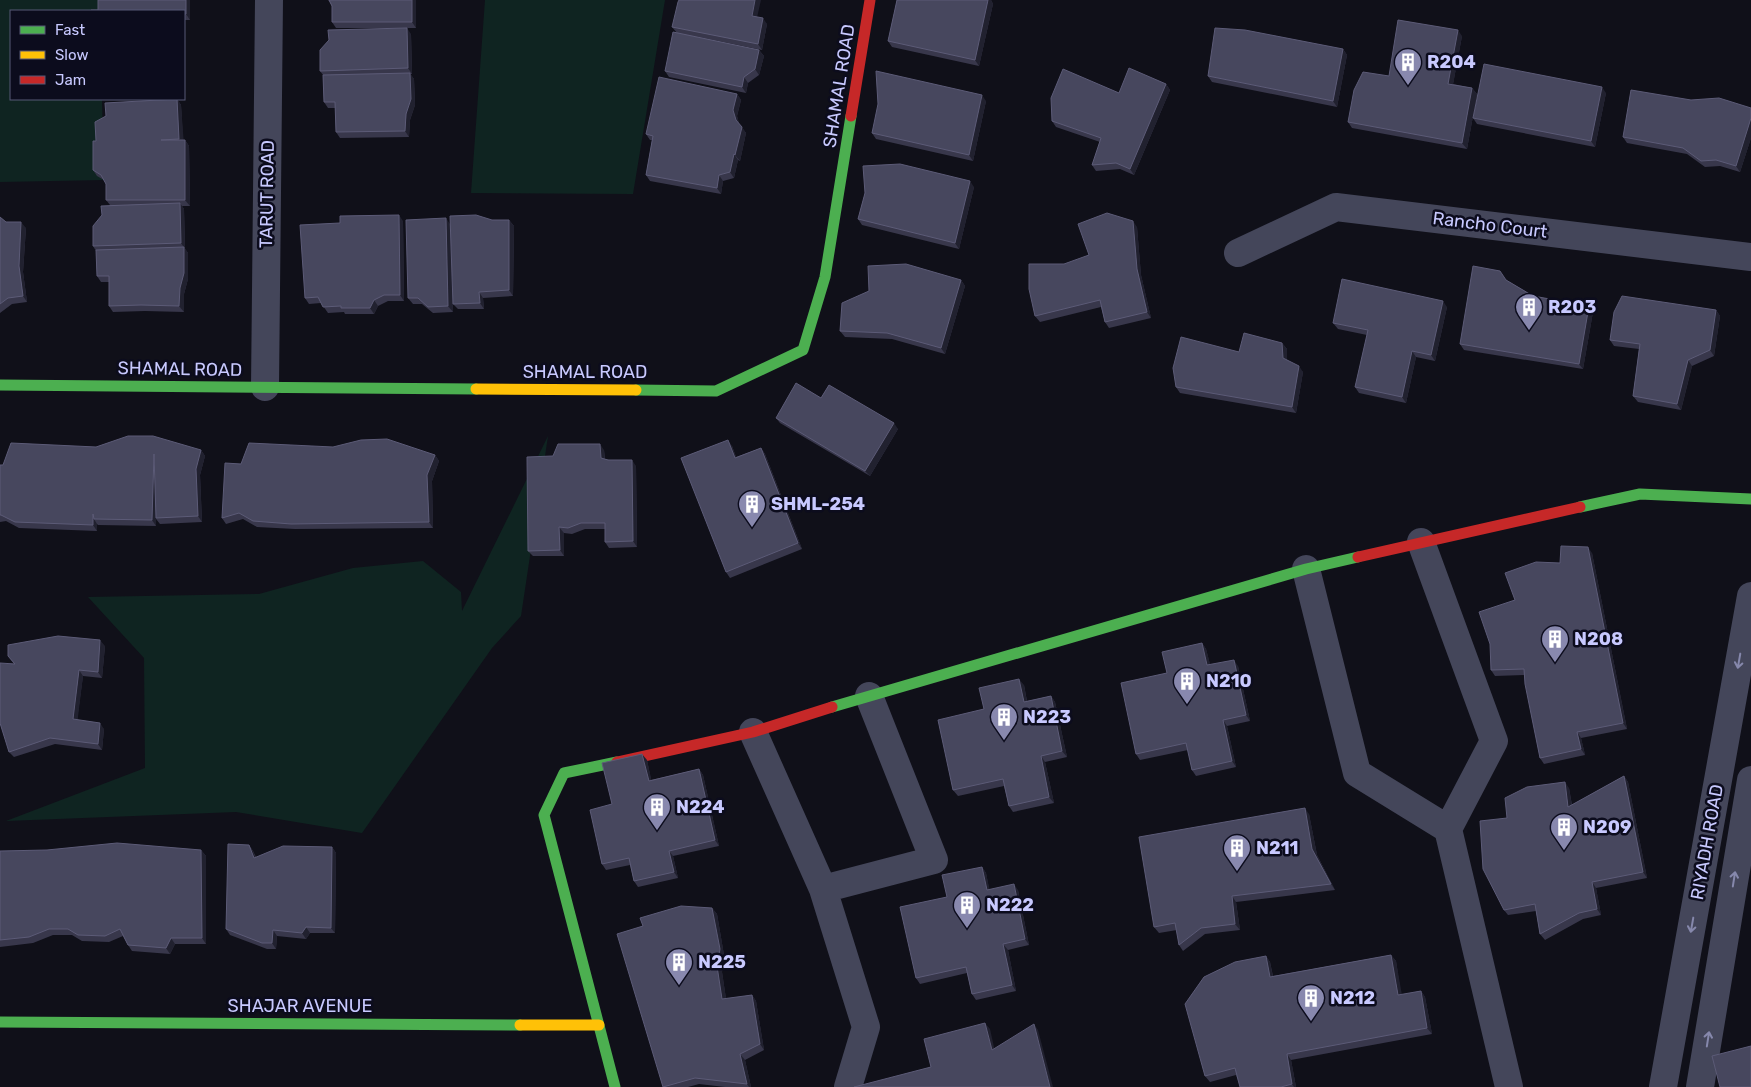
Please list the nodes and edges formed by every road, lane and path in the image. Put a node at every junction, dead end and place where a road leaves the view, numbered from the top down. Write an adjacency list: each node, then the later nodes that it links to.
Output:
1 (269, 0): 6 (street, TARUT ROAD)
2 (870, 0): 6 (street, SHAMAL ROAD)
3 (1238, 253): 4 (street, Rancho Court)
4 (1751, 257)
5 (0, 385): 6 (street, SHAMAL ROAD)
6 (265, 387)
7 (1751, 499): 8 (street)
8 (1422, 542): 9 (street); 14 (street)
9 (1306, 569): 11 (street); 14 (street)
10 (1751, 596): 21 (street, RIYADH ROAD, one-way to 21)
11 (869, 696): 12 (street); 15 (street)
12 (753, 732): 15 (street); 17 (street)
13 (1751, 780): 22 (street, RIYADH ROAD, one-way to 13)
14 (1448, 829): 20 (street)
15 (823, 889): 19 (street)
16 (0, 1022): 17 (street, SHAJAR AVENUE)
17 (599, 1025): 18 (street)
18 (615, 1087)
19 (848, 1087)
20 (1509, 1087)
21 (1663, 1087)
22 (1700, 1087)

